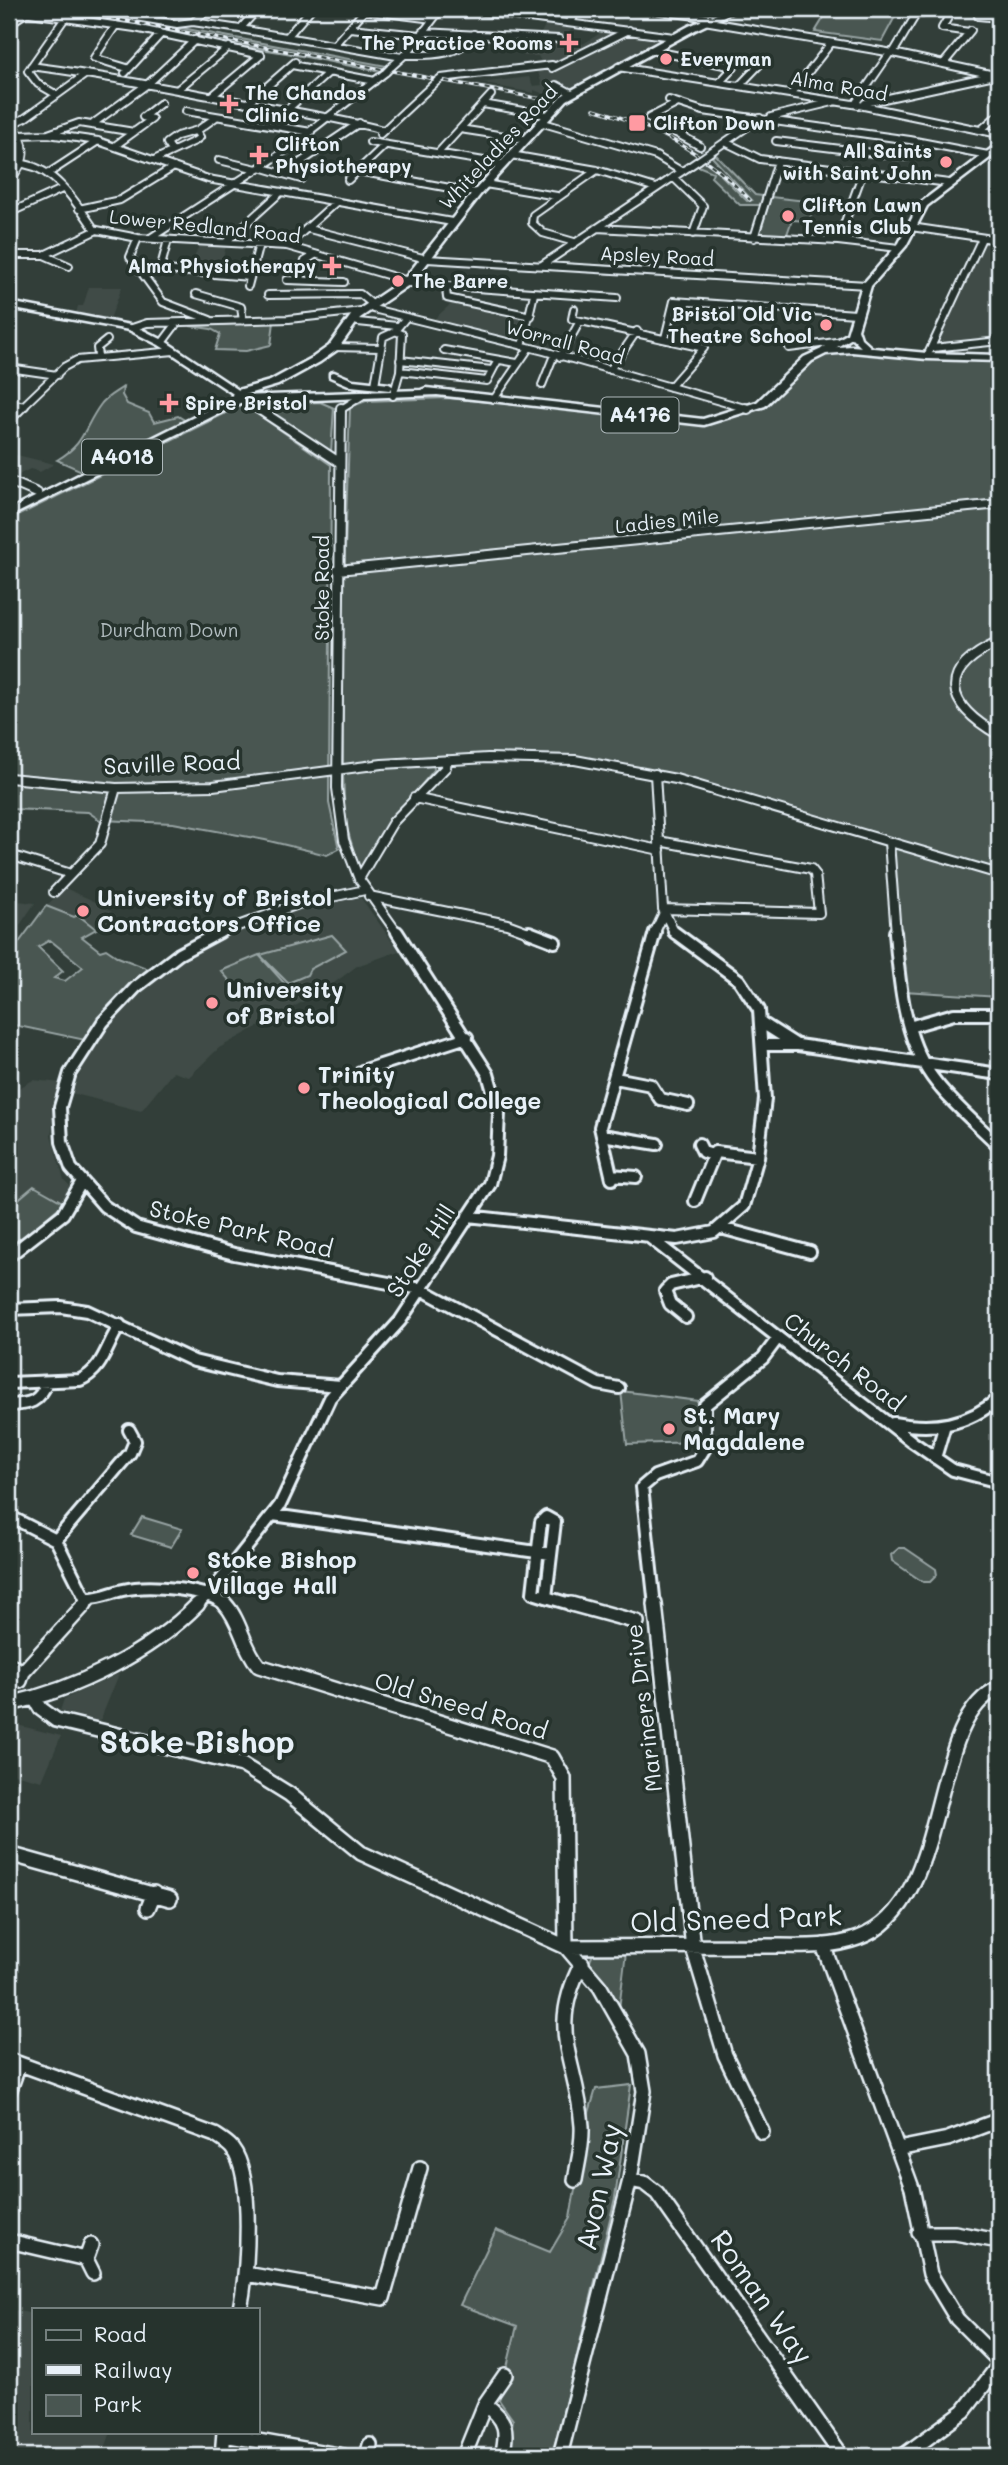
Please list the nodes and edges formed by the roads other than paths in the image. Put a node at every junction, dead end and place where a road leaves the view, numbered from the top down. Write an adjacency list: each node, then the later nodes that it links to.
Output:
1 (88, 9): 23 (street)
2 (154, 9): 23 (street)
3 (209, 9): 27 (street)
4 (258, 9): 31 (street)
5 (311, 9): 36 (street)
6 (354, 9): 16 (street)
7 (441, 9): 24 (street)
8 (461, 9): 18 (street)
9 (576, 9): 26 (street)
10 (646, 9): 25 (street)
11 (734, 9): 25 (main road, Whiteladies Road)
12 (882, 9): 44 (street)
13 (953, 9): 20 (street)
14 (978, 9): 22 (street)
15 (9, 10): 17 (street)
16 (365, 10): 24 (street); 30 (street)
17 (29, 11): 21 (street); 28 (street)
18 (522, 16): 26 (street); 37 (street)
19 (935, 16): 20 (street)
20 (948, 17): 47 (street)
21 (65, 18): 29 (street); 48 (street)
22 (999, 18)
23 (146, 19): 27 (street)
24 (433, 19): 34 (street)
25 (707, 20): 38 (main road, Whiteladies Road); 40 (street)
26 (571, 21): 32 (street); 37 (street)
27 (193, 22): 31 (street)
28 (9, 24)
29 (116, 24): 33 (street); 50 (street)
30 (350, 28): 34 (street); 41 (street)
31 (240, 29): 36 (street)
32 (629, 30): 38 (street); 83 (street)
33 (161, 34): 39 (street); 50 (street)
34 (422, 34): 35 (street); 45 (street)
35 (474, 34): 37 (street); 45 (street)
36 (287, 37): 41 (street)
37 (510, 37)
38 (674, 37): 43 (main road, Whiteladies Road)
39 (195, 40): 42 (street); 57 (street)
40 (831, 43): 44 (street); 62 (street)
41 (334, 45): 45 (street)
42 (229, 47): 60 (street); 65 (street)
43 (650, 50): 49 (main road, Whiteladies Road); 56 (street)
44 (891, 53): 47 (street); 70 (street)
45 (404, 56): 55 (street)
46 (763, 61): 59 (street)
47 (944, 63): 53 (street)
48 (31, 66): 52 (street); 63 (street)
49 (623, 67): 56 (street, Alma Road); 61 (main road, Whiteladies Road)
50 (127, 68): 54 (street)
51 (329, 72): 55 (street); 68 (street); 71 (street)
52 (86, 74): 54 (street); 63 (street)
53 (997, 75): 70 (street)
54 (124, 78): 57 (street)
55 (375, 81): 74 (street)
56 (720, 82): 59 (street, Alma Road)
57 (149, 83): 60 (street); 79 (street)
58 (556, 85): 61 (street)
59 (740, 85): 62 (street, Alma Road)
60 (178, 89): 65 (street)
61 (571, 93): 76 (main road, Whiteladies Road)
62 (792, 93): 66 (street, Alma Road)
63 (57, 95): 78 (street)
64 (491, 95): 69 (street)
65 (212, 96): 68 (street)
66 (835, 101): 70 (street, Alma Road); 77 (street)
67 (161, 103): 86 (street)
68 (247, 103): 71 (street)
69 (483, 104): 76 (street); 81 (street)
70 (857, 104): 82 (street, Alma Road)
71 (288, 109): 74 (street)
72 (186, 111): 75 (street)
73 (999, 114): 82 (street)
74 (331, 116): 80 (street); 87 (street)
75 (216, 117): 84 (street); 87 (street)
76 (544, 119): 91 (main road, Whiteladies Road); 115 (street)
77 (762, 119): 85 (street); 94 (street); 97 (street)
78 (10, 122): 90 (street)
79 (94, 123): 86 (street); 88 (street)
80 (359, 123): 83 (street); 118 (street)
81 (460, 129): 91 (street); 101 (street)
82 (982, 129): 89 (street, Alma Road)
83 (383, 130): 96 (street)
84 (196, 131): 100 (street); 100 (street)
85 (844, 131): 99 (street); 103 (street)
86 (134, 132): 95 (street)
87 (311, 132): 112 (street)
88 (48, 134): 90 (street); 92 (street)
89 (999, 134)
90 (19, 135): 109 (street)
91 (524, 139): 102 (main road, Whiteladies Road)
92 (97, 141): 95 (street); 117 (street)
93 (776, 141): 99 (street)
94 (725, 142): 107 (street); 115 (street, bridge)
95 (116, 145): 105 (street)
96 (385, 145): 101 (street); 114 (street)
97 (701, 146)
98 (999, 147): 103 (main road)
99 (836, 148): 104 (street)
100 (171, 149): 105 (street)
101 (438, 153): 108 (street)
102 (511, 155): 108 (main road, Whiteladies Road); 113 (street)
103 (988, 155): 123 (main road)
104 (906, 157)
105 (156, 159): 110 (street)
106 (219, 160): 112 (street)
107 (778, 161): 116 (street); 142 (street)
108 (502, 164): 125 (main road, Whiteladies Road)
109 (22, 167): 111 (street); 117 (street); 121 (street)
110 (174, 167): 124 (street); 132 (street)
111 (9, 168)
112 (258, 168): 118 (street); 124 (street)
113 (597, 170): 126 (street); 130 (street)
114 (358, 171): 122 (street); 129 (street)
115 (681, 171): 119 (street)
116 (863, 172): 123 (street); 146 (street)
117 (49, 173): 127 (street, Lower Redland Road)
118 (283, 174): 120 (street)
119 (673, 177): 126 (street); 139 (street)
120 (301, 179)
121 (9, 180)
122 (348, 180)
123 (949, 183): 135 (main road)
124 (232, 184): 128 (street); 140 (street)
125 (485, 184): 129 (main road, Whiteladies Road); 130 (street)
126 (656, 188): 136 (street)
127 (62, 190): 132 (street, Lower Redland Road); 133 (street)
128 (281, 192): 131 (street); 147 (street)
129 (477, 193): 134 (main road, Whiteladies Road)
130 (557, 196): 148 (street)
131 (336, 202): 134 (street); 137 (street)
132 (79, 209): 138 (street, Lower Redland Road)
133 (9, 213)
134 (452, 222): 155 (main road, Whiteladies Road)
135 (911, 227): 143 (street); 151 (main road)
136 (597, 228): 139 (street); 148 (street)
137 (309, 229): 150 (street); 155 (street, Apsley Road)
138 (94, 230): 141 (street, Lower Redland Road); 153 (street)
139 (693, 234): 142 (street)
140 (152, 237): 141 (street, Lower Redland Road); 144 (street, Lower Redland Road)
141 (138, 238): 182 (street)
142 (754, 238): 146 (street)
143 (982, 238): 145 (street); 201 (street)
144 (168, 240): 147 (street, Lower Redland Road); 159 (street)
145 (999, 240)
146 (838, 241): 151 (street)
147 (227, 242): 149 (street, Lower Redland Road)
148 (573, 242): 156 (street)
149 (258, 244): 150 (street, Lower Redland Road); 159 (street)
150 (287, 246): 154 (street, Lower Redland Road)
151 (899, 248): 163 (main road)
152 (9, 255): 153 (street)
153 (44, 255): 157 (street)
154 (315, 255): 158 (street, Lower Redland Road); 161 (street)
155 (428, 258): 156 (street, Apsley Road); 162 (main road, Whiteladies Road)
156 (542, 265): 163 (street, Apsley Road)
157 (69, 266)
158 (354, 268): 161 (street); 162 (street, Lower Redland Road)
159 (250, 277): 164 (street)
160 (287, 280): 161 (street)
161 (301, 280)
162 (408, 282): 165 (street, Lower Redland Road); 174 (main road, Whiteladies Road)
163 (867, 285): 175 (main road)
164 (248, 286)
165 (446, 288): 167 (street, Lower Redland Road); 176 (street)
166 (196, 294): 179 (street)
167 (534, 294): 169 (street, Lower Redland Road); 176 (street)
168 (268, 295): 174 (street)
169 (617, 298)
170 (726, 305): 175 (street); 177 (street); 187 (street)
171 (9, 308): 183 (main road)
172 (574, 309): 180 (street)
173 (341, 314): 174 (street); 174 (street); 179 (street)
174 (363, 314): 184 (street); 192 (main road, Whiteladies Road); 193 (street, Worrall Road)
175 (856, 314): 185 (main road)
176 (531, 316): 193 (street)
177 (724, 317)
178 (404, 320): 184 (street)
179 (243, 321): 182 (street)
180 (580, 321): 186 (street); 202 (street)
181 (177, 323): 182 (street); 183 (street); 191 (street)
182 (212, 323)
183 (132, 328): 191 (main road)
184 (396, 328): 194 (street); 205 (street)
185 (854, 330): 190 (main road); 197 (main road)
186 (637, 331): 187 (street); 211 (street)
187 (666, 338): 217 (street)
188 (107, 340): 198 (street)
189 (999, 341): 201 (street)
190 (836, 342): 195 (street); 200 (main road)
191 (162, 344): 199 (main road)
192 (333, 347): 194 (street); 204 (main road, Whiteladies Road); 209 (main road)
193 (525, 347): 202 (street, Worrall Road); 207 (street)
194 (380, 348): 216 (street)
195 (789, 348)
196 (444, 350): 206 (street)
197 (869, 350): 200 (main road); 201 (main road)
198 (96, 351): 199 (street); 213 (street)
199 (174, 351): 219 (main road)
200 (824, 352): 225 (main road, A4176)
201 (930, 352): 203 (main road)
202 (557, 356): 211 (street, Worrall Road); 214 (street)
203 (999, 358)
204 (316, 360): 209 (main road); 215 (main road, Whiteladies Road)
205 (400, 360): 210 (street); 212 (street)
206 (498, 360): 207 (street); 210 (street)
207 (517, 363): 221 (street)
208 (9, 368): 213 (street)
209 (334, 370): 216 (main road, A4176); 222 (main road)
210 (492, 370): 212 (street)
211 (610, 370): 217 (street, Worrall Road)
212 (400, 371): 218 (street)
213 (57, 374): 224 (street)
214 (542, 385)
215 (265, 386): 219 (main road, A4018); 220 (main road)
216 (375, 386): 218 (main road, A4176)
217 (670, 387): 225 (street, Worrall Road)
218 (395, 392): 221 (main road, A4176); 222 (main road, A4176)
219 (239, 398): 220 (main road, A4018); 227 (street); 231 (main road, A4018)
220 (276, 398): 222 (main road, A4018)
221 (494, 399): 225 (main road, A4176)
222 (340, 403): 227 (street, Stoke Road)
223 (9, 404): 224 (street)
224 (24, 406): 226 (street)
225 (748, 409)
226 (9, 420)
227 (339, 462): 232 (street, Stoke Road)
228 (9, 481): 229 (street)
229 (37, 493)
230 (999, 504): 232 (street, Ladies Mile)
231 (9, 514)
232 (338, 570): 236 (street, Stoke Road)
233 (999, 642): 234 (street)
234 (999, 735)
235 (447, 760): 236 (street, Saville Road); 237 (street, Saville Road); 240 (street)
236 (337, 768): 239 (street, Saville Road); 246 (street, Stoke Hill)
237 (655, 774): 241 (street, Saville Road); 242 (street)
238 (9, 778): 239 (street, Saville Road)
239 (116, 788): 244 (street)
240 (414, 798): 242 (street); 246 (street)
241 (889, 842): 245 (street, Saville Road); 253 (street)
242 (659, 845): 249 (street); 249 (street)
243 (21, 855): 244 (street)
244 (71, 874): 247 (street)
245 (999, 874)
246 (359, 879): 248 (street, Stoke Hill)
247 (54, 892)
248 (367, 893): 250 (street); 254 (street, Stoke Hill); 269 (street, Stoke Park Road)
249 (663, 912): 252 (street); 260 (street)
250 (555, 942)
251 (999, 1014): 253 (street)
252 (762, 1023): 255 (street); 256 (street)
253 (909, 1027): 257 (street)
254 (467, 1037): 258 (street); 271 (street, Stoke Hill)
255 (763, 1045): 256 (street); 267 (street)
256 (798, 1045): 257 (street)
257 (925, 1065): 259 (street); 265 (street)
258 (362, 1072)
259 (999, 1074)
260 (615, 1078): 261 (street); 262 (street)
261 (688, 1105)
262 (602, 1135): 263 (street); 268 (street)
263 (657, 1144)
264 (699, 1144): 266 (street)
265 (999, 1146)
266 (712, 1155): 267 (street); 270 (street)
267 (758, 1157): 272 (street)
268 (636, 1177)
269 (81, 1183): 277 (street); 279 (street, Stoke Park Road)
270 (693, 1194)
271 (468, 1216): 273 (street, Church Road); 279 (street, Stoke Hill)
272 (721, 1228): 274 (street, Church Road); 275 (street)
273 (649, 1237): 274 (street, Church Road); 276 (street, Church Road)
274 (677, 1239): 276 (street)
275 (810, 1252)
276 (674, 1254): 278 (street, Church Road)
277 (9, 1256)
278 (705, 1277): 281 (street); 283 (street, Church Road)
279 (421, 1289): 286 (street, Stoke Hill); 287 (street, Stoke Park Road)
280 (9, 1309): 282 (street)
281 (686, 1317)
282 (120, 1325): 284 (street); 286 (street)
283 (778, 1338): 290 (street, Church Road); 314 (street, Mariners Drive)
284 (47, 1382): 285 (street); 289 (street)
285 (9, 1383)
286 (341, 1386): 295 (street, Stoke Hill)
287 (619, 1388)
288 (999, 1398): 291 (street)
289 (9, 1405)
290 (890, 1422): 291 (street); 293 (street, Church Road)
291 (944, 1428): 293 (street)
292 (130, 1430): 297 (street)
293 (935, 1458): 294 (street, Church Road)
294 (999, 1482)
295 (273, 1515): 298 (street); 300 (street, Stoke Hill)
296 (9, 1517): 297 (street)
297 (56, 1540): 302 (street)
298 (536, 1553): 299 (street); 299 (street); 301 (street)
299 (551, 1554): 301 (street)
300 (207, 1594): 302 (street); 306 (street, Stoke Hill); 313 (street, Old Sneed Road)
301 (546, 1597): 303 (street)
302 (90, 1599): 304 (street)
303 (637, 1622)
304 (9, 1665)
305 (999, 1688): 312 (street, Old Sneed Park)
306 (36, 1699): 307 (street, Stoke Hill); 313 (street)
307 (9, 1704)
308 (9, 1854): 309 (street)
309 (154, 1894): 310 (street); 311 (street)
310 (170, 1899)
311 (148, 1908)
312 (823, 1945): 314 (street, Old Sneed Park); 320 (street)
313 (566, 1947): 314 (street, Old Sneed Park); 315 (street, Avon Way)
314 (693, 1948): 319 (street, Mariners Drive)
315 (582, 1963): 322 (street); 323 (street, Avon Way)
316 (14, 2062): 317 (street); 328 (street)
317 (9, 2092)
318 (999, 2120): 320 (street)
319 (762, 2132)
320 (898, 2149): 324 (street)
321 (420, 2168): 328 (street)
322 (575, 2180)
323 (630, 2180): 334 (street, Avon Way); 339 (street, Roman Way)
324 (919, 2233): 326 (street); 330 (street)
325 (9, 2241): 327 (street)
326 (999, 2241)
327 (93, 2273)
328 (246, 2274): 329 (street)
329 (240, 2308)
330 (999, 2363): 340 (street)
331 (505, 2375): 332 (street)
332 (485, 2404): 337 (street); 338 (street)
333 (224, 2434): 335 (street); 336 (street)
334 (563, 2455)
335 (222, 2456)
336 (344, 2456)
337 (464, 2456)
338 (502, 2456)
339 (842, 2456)
340 (903, 2456)

